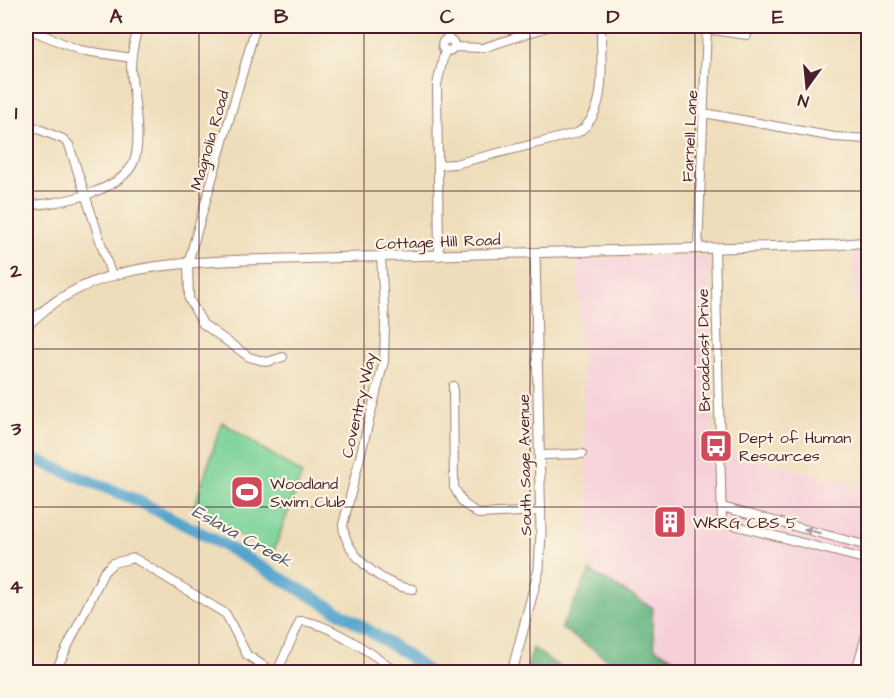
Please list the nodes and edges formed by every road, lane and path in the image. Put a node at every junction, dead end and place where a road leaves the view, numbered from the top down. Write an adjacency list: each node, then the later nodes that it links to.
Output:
1 (138, 26): 12 (street)
2 (256, 26): 25 (street, Magnolia Road)
3 (449, 26): 9 (street)
4 (550, 26): 10 (street)
5 (601, 26): 16 (street)
6 (706, 27): 8 (street); 13 (street, Farnell Lane)
7 (26, 28): 12 (street)
8 (747, 35)
9 (447, 40): 10 (street); 11 (street)
10 (454, 47): 11 (street)
11 (445, 50): 16 (street)
12 (132, 58): 17 (street)
13 (704, 113): 15 (street); 21 (street, Farnell Lane)
14 (26, 124): 17 (street)
15 (868, 139)
16 (438, 165): 23 (street)
17 (85, 195): 18 (street); 26 (street)
18 (26, 205)
19 (868, 242): 20 (street, Cottage Hill Road)
20 (715, 248): 21 (street, Cottage Hill Road); 32 (street, Broadcast Drive)
21 (698, 249): 22 (street, Cottage Hill Road)
22 (535, 253): 23 (street, Cottage Hill Road); 31 (street, South Sage Avenue)
23 (439, 256): 24 (street, Cottage Hill Road)
24 (381, 257): 25 (street, Cottage Hill Road); 38 (street, Coventry Way)
25 (188, 263): 26 (street, Cottage Hill Road); 28 (street, Magnolia Road)
26 (111, 274): 27 (street, Cottage Hill Road)
27 (26, 327)
28 (282, 357)
29 (453, 386): 33 (street)
30 (582, 454): 31 (street)
31 (540, 455): 33 (street, South Sage Avenue)
32 (722, 507): 34 (street); 35 (street, Broadcast Drive)
33 (541, 511): 43 (street, South Sage Avenue)
34 (790, 525): 35 (street); 36 (street, one-way to 34)
35 (786, 539): 37 (street)
36 (868, 546)
37 (868, 560)
38 (413, 589)
39 (868, 631): 44 (street)
40 (55, 672): 41 (street)
41 (275, 672): 42 (street)
42 (396, 672)
43 (512, 672)
44 (856, 672)

